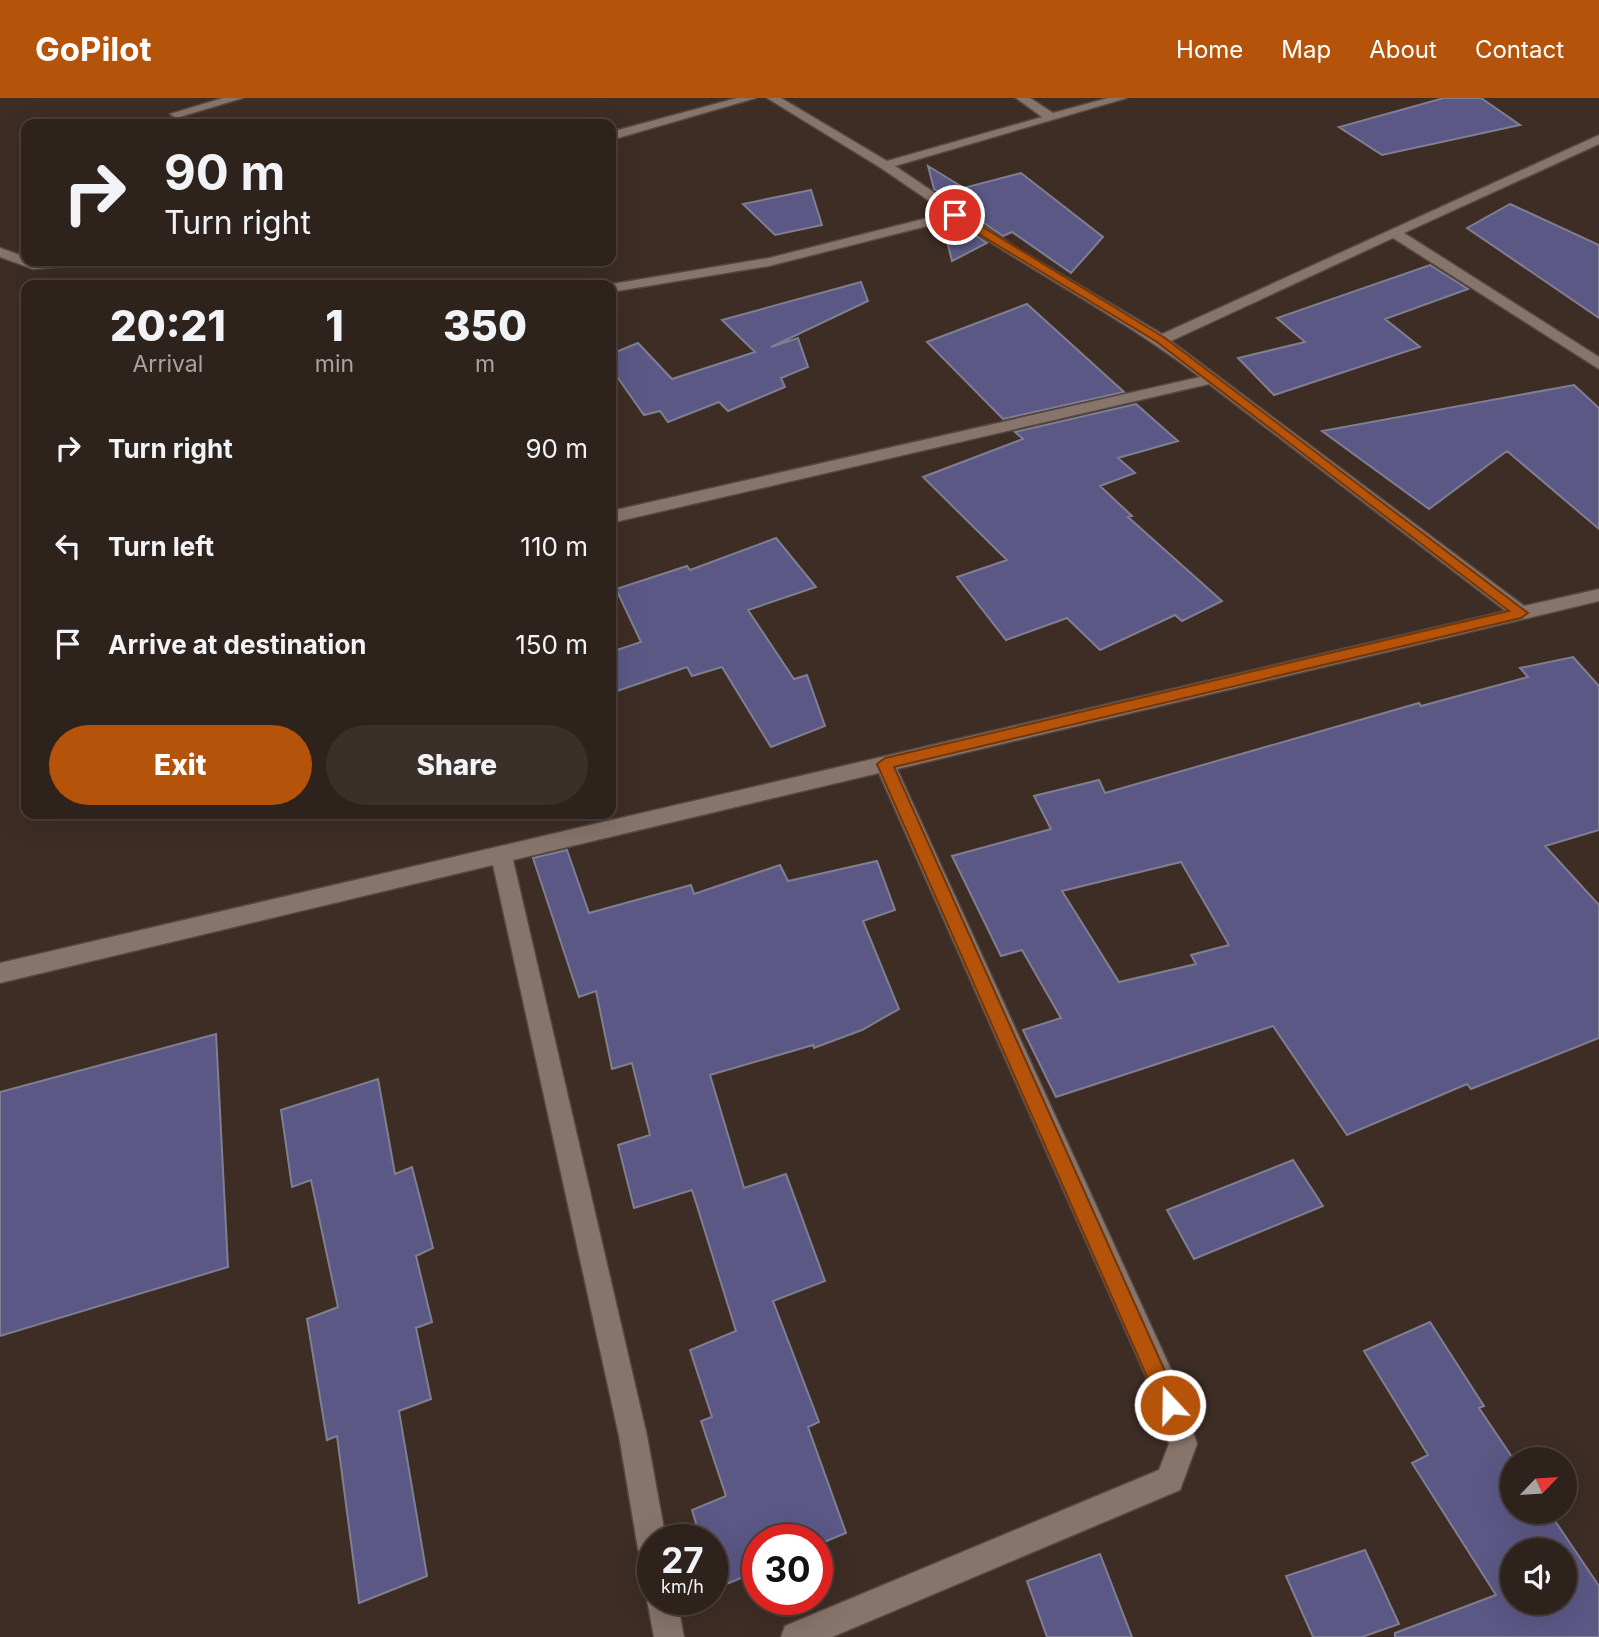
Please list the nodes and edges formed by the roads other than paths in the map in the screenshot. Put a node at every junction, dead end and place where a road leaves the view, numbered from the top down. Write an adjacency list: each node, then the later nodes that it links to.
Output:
1 (237, 98): 6 (street)
2 (750, 98): 8 (street)
3 (773, 98): 10 (street)
4 (1022, 98): 7 (street)
5 (1121, 98): 7 (street)
6 (176, 114)
7 (1052, 118): 10 (street)
8 (616, 134)
9 (1596, 143): 12 (street)
10 (886, 165): 11 (street)
11 (955, 215): 15 (street); 16 (street)
12 (1394, 233): 16 (street); 17 (street)
13 (0, 253): 14 (street)
14 (21, 261)
15 (616, 287)
16 (1161, 340): 18 (street)
17 (1599, 364)
18 (1212, 379): 19 (street); 21 (street)
19 (616, 516)
20 (1599, 595): 21 (street)
21 (1521, 613): 22 (street)
22 (885, 764): 23 (street); 28 (street)
23 (501, 853): 24 (street); 25 (street)
24 (0, 974)
25 (649, 1524)
26 (664, 1615): 27 (street)
27 (668, 1637)
28 (796, 1637)

